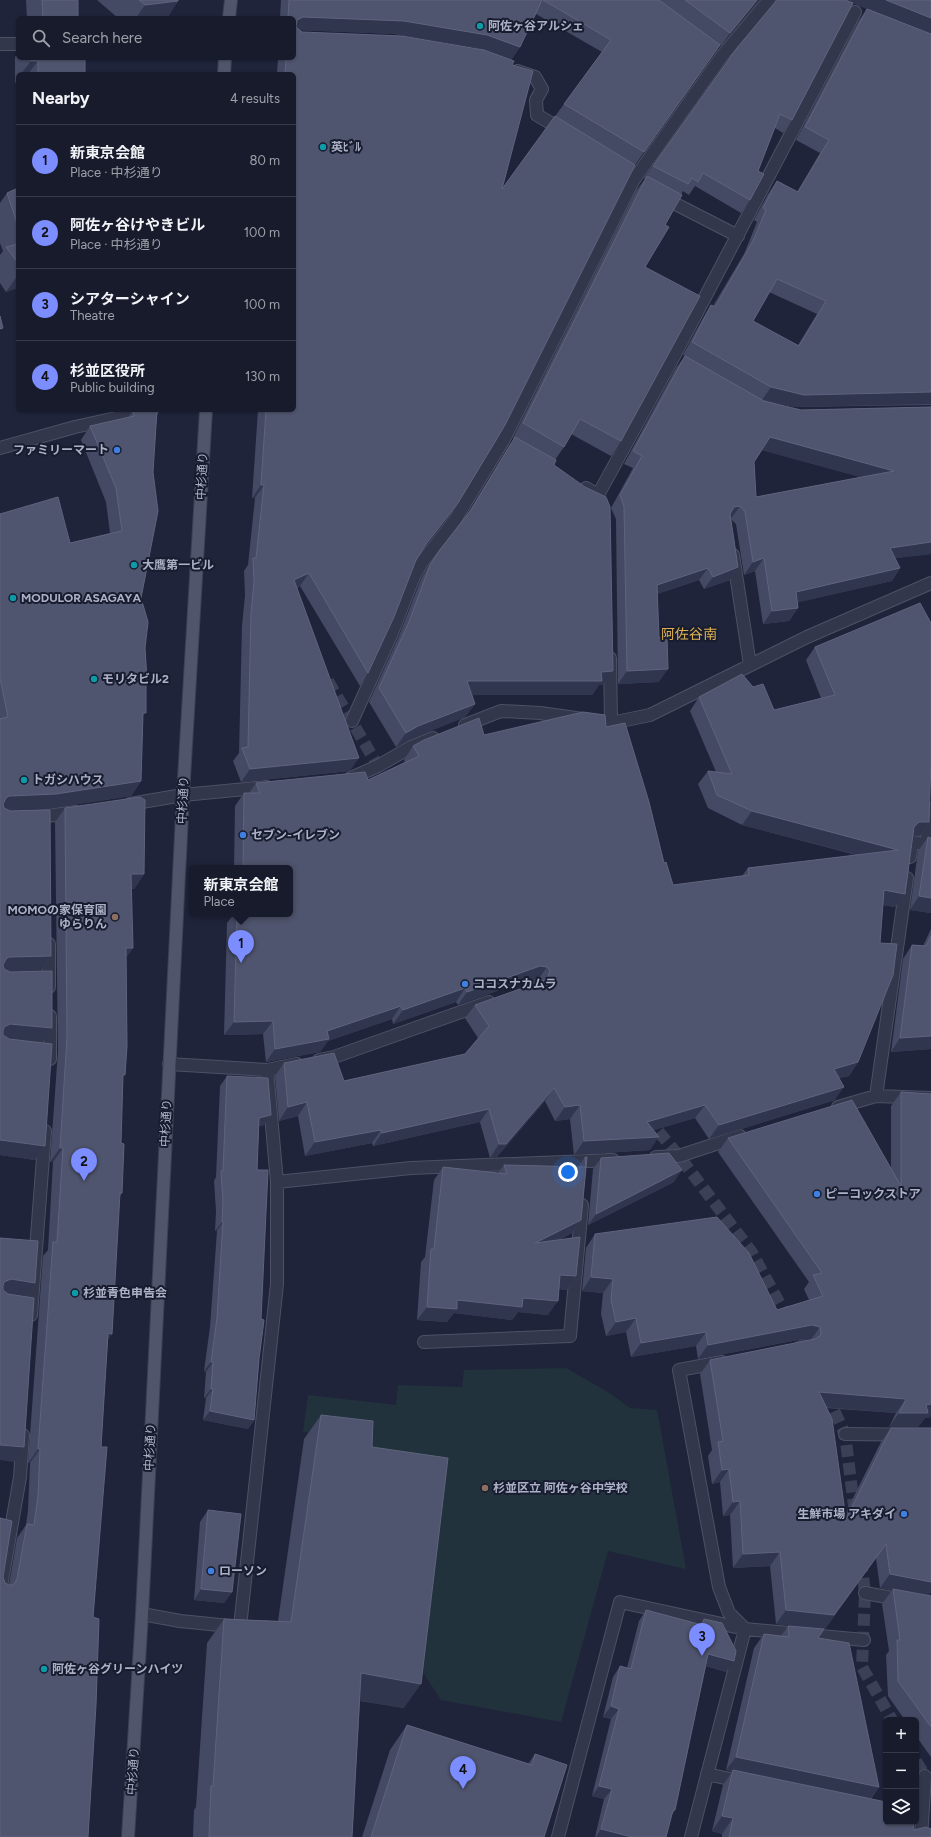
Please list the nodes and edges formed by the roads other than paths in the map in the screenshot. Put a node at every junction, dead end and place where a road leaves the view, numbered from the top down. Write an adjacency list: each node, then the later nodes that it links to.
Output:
1 (231, 0): 5 (main road)
2 (769, 0): 10 (street)
3 (842, 7): 4 (street)
4 (855, 12): 6 (street); 17 (street)
5 (230, 16)
6 (868, 17)
7 (0, 44): 8 (street)
8 (16, 44)
9 (710, 46): 10 (street)
10 (722, 56): 16 (street)
11 (225, 60): 13 (main road)
12 (506, 66): 14 (street)
13 (224, 72)
14 (577, 139)
15 (624, 167): 16 (street)
16 (635, 178): 17 (street); 30 (street)
17 (738, 236): 18 (street)
18 (673, 358): 19 (street); 24 (street)
19 (686, 366)
20 (143, 412): 22 (street)
21 (206, 412): 34 (main road, 中杉通り)
22 (0, 448)
23 (578, 484): 24 (street)
24 (598, 495): 25 (street)
25 (603, 507)
26 (732, 542): 29 (street)
27 (931, 583): 29 (street)
28 (610, 644): 31 (street)
29 (750, 665): 31 (street)
30 (352, 721)
31 (611, 723): 32 (street)
32 (338, 779)
33 (276, 786): 34 (street)
34 (183, 795): 36 (street); 46 (main road, 中杉通り)
35 (928, 799): 39 (street)
36 (121, 805)
37 (84, 811): 38 (street)
38 (0, 818)
39 (929, 845): 49 (street)
40 (49, 932): 41 (street)
41 (49, 978): 42 (street); 45 (street)
42 (35, 979)
43 (496, 999): 48 (street)
44 (36, 1050): 45 (street)
45 (50, 1051): 47 (street)
46 (169, 1064): 48 (street); 70 (main road, 中杉通り)
47 (49, 1067)
48 (267, 1070): 56 (street)
49 (876, 1096): 50 (street); 51 (street)
50 (931, 1098)
51 (824, 1110)
52 (45, 1123): 59 (street)
53 (752, 1133): 54 (street)
54 (640, 1158)
55 (625, 1159): 56 (street)
56 (277, 1182): 70 (street)
57 (583, 1194): 61 (street)
58 (19, 1304): 59 (street)
59 (32, 1306): 60 (street)
60 (30, 1329)
61 (424, 1342)
62 (734, 1359): 71 (street)
63 (24, 1422): 66 (street)
64 (845, 1434): 65 (street)
65 (931, 1435)
66 (2, 1579): 67 (street)
67 (0, 1592)
68 (865, 1593): 69 (street)
69 (931, 1605)
70 (142, 1614): 77 (main road, 中杉通り)
71 (745, 1629): 72 (street); 73 (street); 78 (street)
72 (864, 1640)
73 (707, 1774): 75 (street); 79 (street)
74 (928, 1780): 76 (street)
75 (754, 1784)
76 (919, 1819): 80 (street)
77 (128, 1837)
78 (558, 1837)
79 (691, 1837)
80 (921, 1837)

